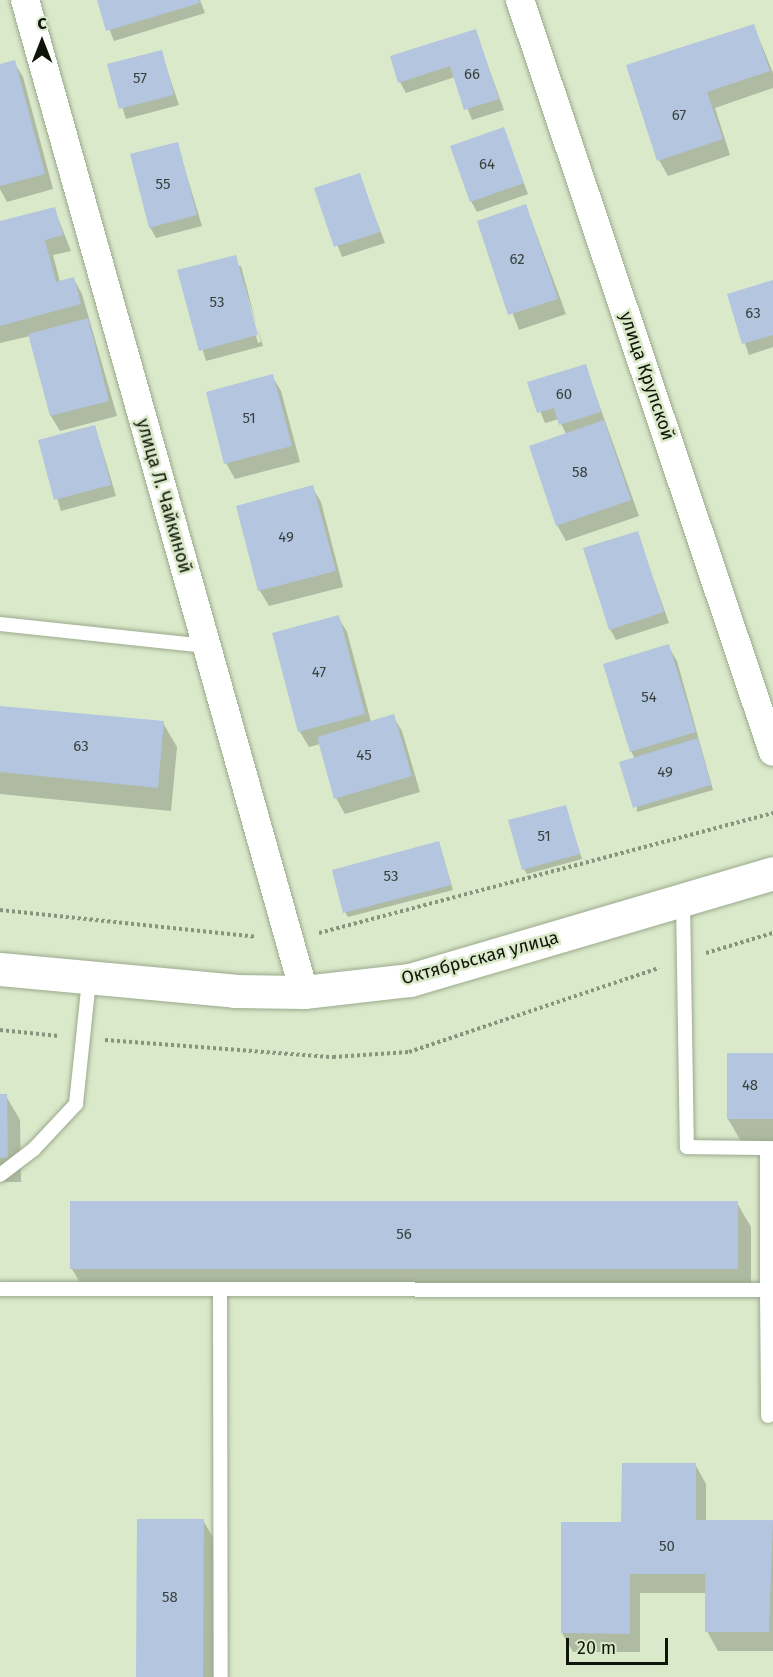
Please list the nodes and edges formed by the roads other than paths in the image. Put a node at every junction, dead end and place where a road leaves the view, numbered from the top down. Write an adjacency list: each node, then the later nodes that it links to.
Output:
1 (25, 0): 4 (street, улица Л. Чайкиной)
2 (520, 0): 5 (street, улица Крупской)
3 (0, 624): 4 (lane)
4 (206, 646): 10 (street, улица Л. Чайкиной)
5 (773, 752)
6 (773, 873): 7 (main road, Октябрьская улица)
7 (682, 901): 10 (main road, Октябрьская улица); 11 (lane)
8 (0, 969): 9 (main road, Октябрьская улица)
9 (89, 980): 10 (main road, Октябрьская улица); 12 (lane)
10 (304, 992)
11 (770, 1148): 15 (lane)
12 (0, 1175)
13 (0, 1289): 14 (lane)
14 (220, 1289): 15 (lane); 17 (lane)
15 (767, 1290): 16 (lane)
16 (768, 1416)
17 (221, 1677)

